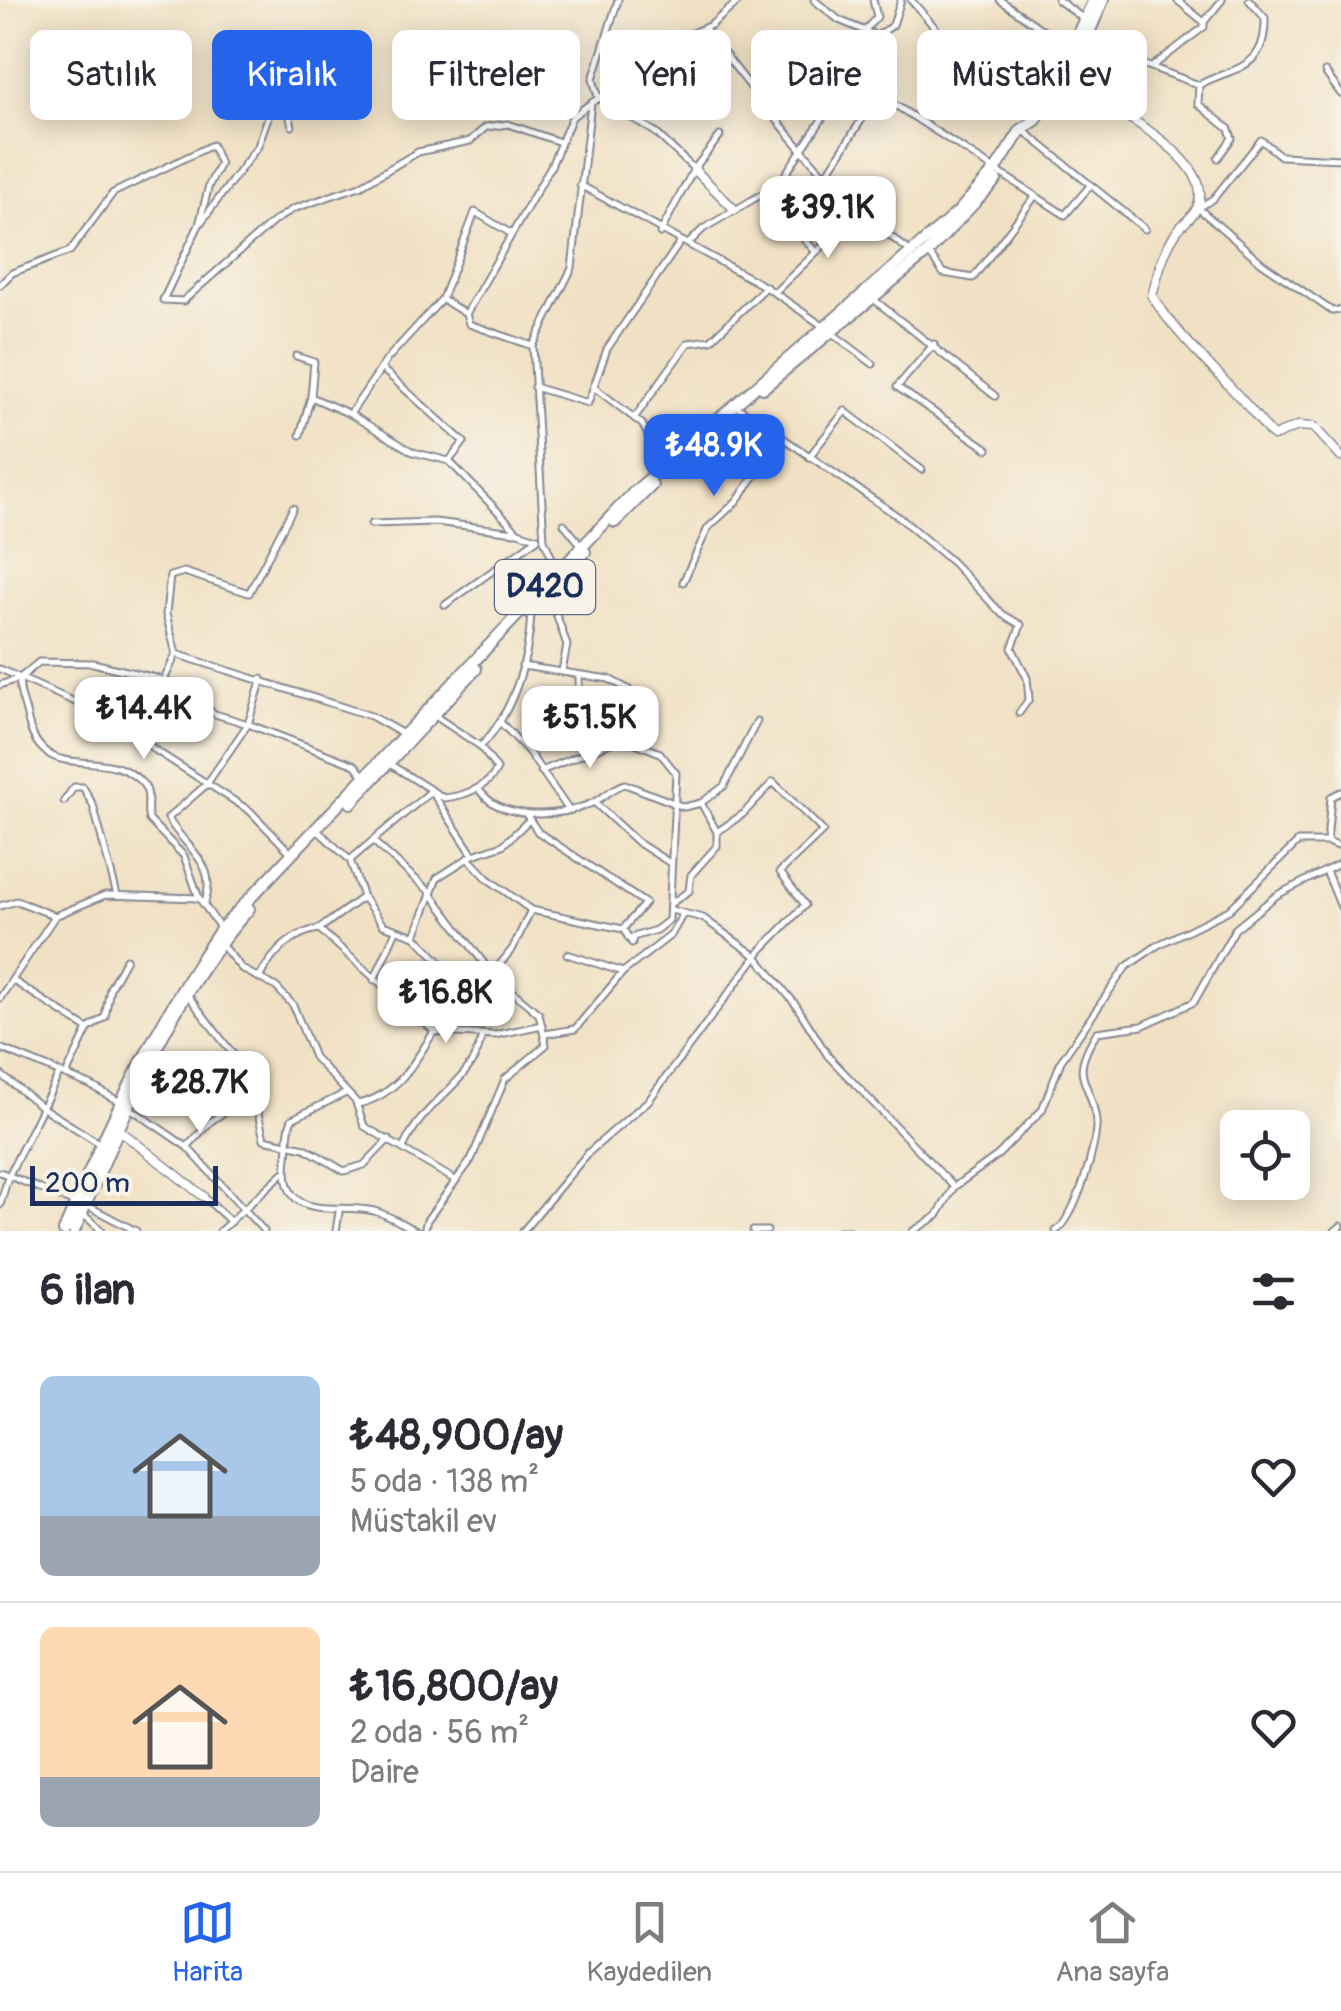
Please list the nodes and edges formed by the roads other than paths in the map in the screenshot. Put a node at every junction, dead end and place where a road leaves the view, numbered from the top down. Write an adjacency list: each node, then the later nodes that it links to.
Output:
1 (618, 0): 27 (street)
2 (740, 0): 16 (street)
3 (814, 0): 17 (street)
4 (873, 0): 17 (street)
5 (901, 0): 18 (street)
6 (911, 0): 19 (street)
7 (1000, 0): 20 (street)
8 (1058, 0): 15 (street)
9 (1094, 0): 15 (highway, D420)
10 (1103, 0): 15 (highway, D420)
11 (1177, 0): 14 (street)
12 (1222, 0): 14 (street)
13 (1248, 0): 25 (street)
14 (1204, 22): 23 (street)
15 (1085, 27): 21 (highway, D420); 22 (highway, D420); 23 (street)
16 (704, 29): 27 (street); 39 (street)
17 (865, 30)
18 (885, 30)
19 (937, 30)
20 (1043, 30)
21 (1084, 30)
22 (1084, 30)
23 (1153, 66): 25 (street)
24 (1324, 72): 26 (street)
25 (1199, 85): 40 (street)
26 (1341, 94)
27 (598, 97): 28 (street); 42 (street)
28 (591, 103): 38 (street); 45 (street)
29 (897, 106): 43 (street)
30 (820, 120): 39 (street)
31 (861, 120): 44 (street)
32 (1036, 120): 36 (highway, D420)
33 (1041, 120): 36 (highway, D420)
34 (1125, 120): 49 (street)
35 (292, 126): 52 (street)
36 (1024, 132): 43 (highway, D420); 46 (street)
37 (720, 136): 42 (street)
38 (560, 142): 52 (street); 54 (street)
39 (802, 148): 44 (street); 47 (street)
40 (1218, 158)
41 (1341, 160): 49 (street)
42 (694, 169): 51 (street); 55 (street)
43 (999, 171): 48 (street); 57 (highway, D420)
44 (827, 174): 50 (street)
45 (580, 185): 55 (street); 69 (street)
46 (1089, 187): 48 (street); 53 (street)
47 (765, 195): 51 (street); 58 (street)
48 (1033, 198): 57 (street)
49 (1198, 208): 65 (street); 84 (street)
50 (861, 209): 58 (street); 59 (street)
51 (735, 210): 56 (street)
52 (199, 225): 60 (street)
53 (1144, 229)
54 (510, 233): 64 (street); 66 (street)
55 (660, 233): 56 (street)
56 (685, 242): 61 (street); 74 (street)
57 (926, 248): 59 (highway, D420); 63 (highway, D420)
58 (814, 250): 62 (street)
59 (913, 253): 63 (highway, D420)
60 (0, 284)
61 (766, 287): 62 (street); 79 (street)
62 (774, 292): 67 (street)
63 (869, 295): 67 (highway, D420); 68 (street)
64 (442, 298): 66 (street); 72 (street)
65 (1341, 310)
66 (466, 314): 69 (street)
67 (827, 329): 71 (street); 77 (highway, D420)
68 (934, 344): 75 (street); 82 (street)
69 (533, 346): 73 (street)
70 (296, 356): 76 (street)
71 (873, 364)
72 (381, 368): 78 (street); 85 (street)
73 (534, 387): 74 (street); 92 (street)
74 (595, 388): 79 (street)
75 (995, 396)
76 (311, 398): 78 (street); 80 (street)
77 (736, 406): 81 (street); 86 (highway, D420); 96 (highway, D420)
78 (350, 414): 85 (street)
79 (635, 418): 86 (street)
80 (300, 436)
81 (782, 438): 83 (street); 95 (street)
82 (988, 449)
83 (809, 457): 87 (street); 108 (street)
84 (1341, 457)
85 (449, 460): 91 (street)
86 (665, 465): 93 (highway, D420)
87 (922, 470)
88 (293, 508): 99 (street)
89 (371, 524): 91 (street)
90 (564, 524): 93 (street)
91 (518, 532): 92 (street)
92 (541, 539): 94 (street); 97 (street)
93 (582, 546): 94 (highway, D420)
94 (558, 571): 96 (highway, D420)
95 (684, 582)
96 (547, 590): 98 (highway, D420); 102 (street)
97 (446, 606)
98 (531, 606): 100 (street); 109 (highway, D420); 114 (highway, D420)
99 (176, 654): 105 (street); 106 (street)
100 (522, 666): 102 (street); 112 (street)
101 (0, 670): 104 (street)
102 (562, 671): 103 (street)
103 (580, 676): 110 (street); 115 (street)
104 (20, 678): 106 (street); 107 (street); 120 (street); 144 (street)
105 (262, 679): 113 (street); 114 (street)
106 (164, 680): 113 (street)
107 (0, 685)
108 (1019, 712)
109 (433, 714): 116 (street); 117 (highway, D420)
110 (579, 720)
111 (757, 721): 125 (street)
112 (500, 722): 116 (street); 118 (street)
113 (248, 724): 119 (street); 120 (street)
114 (403, 734): 119 (highway, D420)
115 (623, 738): 118 (street); 127 (street)
116 (480, 746): 121 (street)
117 (388, 763): 123 (street); 130 (highway, D420)
118 (541, 770): 128 (street)
119 (365, 777): 130 (highway, D420)
120 (206, 784): 135 (street); 144 (street)
121 (478, 788): 123 (street); 129 (street)
122 (1341, 792): 133 (street)
123 (432, 793): 132 (street); 136 (street)
124 (64, 801): 142 (street)
125 (701, 802): 127 (street); 131 (street)
126 (595, 803): 127 (street); 128 (street); 139 (street)
127 (671, 803): 139 (street)
128 (568, 809): 129 (street)
129 (527, 818): 136 (street); 152 (street)
130 (320, 832): 135 (highway, D420); 137 (street); 154 (highway, D420)
131 (717, 832): 146 (street); 157 (street)
132 (374, 842): 137 (street); 141 (street)
133 (1327, 842): 134 (street); 191 (street)
134 (1341, 846)
135 (293, 856): 154 (highway, D420)
136 (471, 857): 141 (street); 148 (street)
137 (350, 860): 143 (street)
138 (1341, 863): 140 (street)
139 (670, 864): 146 (street)
140 (1326, 870): 147 (street); 213 (street)
141 (429, 891): 155 (street); 160 (street)
142 (118, 895): 144 (street); 150 (street)
143 (363, 897): 151 (street); 153 (street)
144 (202, 900): 154 (street)
145 (0, 906): 150 (street)
146 (670, 907): 149 (street); 152 (street)
147 (1341, 907)
148 (530, 910): 152 (street); 160 (street)
149 (683, 914): 157 (street); 159 (street)
150 (55, 916): 162 (street)
151 (318, 929): 161 (street); 163 (street)
152 (624, 929)
153 (395, 932): 155 (street); 163 (street)
154 (219, 936): 161 (street); 165 (highway, D420)
155 (415, 936): 164 (street)
156 (567, 954): 159 (street)
157 (756, 956): 191 (street); 207 (street)
158 (126, 959): 168 (street)
159 (623, 972): 171 (street)
160 (492, 974): 164 (street); 167 (street)
161 (259, 978): 175 (street)
162 (12, 980): 166 (street); 168 (street)
163 (374, 980): 169 (street)
164 (466, 989): 169 (street)
165 (182, 991): 176 (street); 178 (highway, D420)
166 (0, 998)
167 (542, 1025): 170 (street); 171 (street)
168 (88, 1029): 174 (street)
169 (435, 1032): 170 (street); 177 (street)
170 (482, 1034): 183 (street)
171 (545, 1034): 189 (street)
172 (0, 1048): 174 (street)
173 (0, 1074): 179 (street)
174 (62, 1074): 178 (street); 179 (street)
175 (346, 1093): 177 (street); 185 (street)
176 (251, 1094): 184 (street); 185 (street)
177 (356, 1102): 181 (street)
178 (124, 1105): 180 (highway, D420); 182 (highway, D420); 184 (street)
179 (43, 1108): 182 (street); 188 (street)
180 (118, 1129): 192 (street); 194 (highway, D420)
181 (389, 1139): 183 (street); 185 (street)
182 (102, 1144): 194 (highway, D420)
183 (404, 1146): 189 (street)
184 (187, 1147): 195 (street)
185 (288, 1147): 187 (street)
186 (0, 1172): 188 (street)
187 (282, 1173): 195 (street); 196 (street)
188 (8, 1176): 190 (street); 194 (street)
189 (455, 1180): 206 (street)
190 (2, 1187): 193 (street)
191 (954, 1187): 212 (street)
192 (203, 1196): 197 (street)
193 (0, 1205)
194 (81, 1207): 199 (highway, D420); 200 (highway, D420); 201 (street); 202 (street)
195 (246, 1210): 197 (street); 204 (street)
196 (339, 1212): 205 (street); 206 (street)
197 (231, 1222): 203 (street)
198 (1341, 1226): 214 (street)
199 (64, 1231)
200 (74, 1231)
201 (102, 1231)
202 (136, 1231)
203 (220, 1231)
204 (264, 1231)
205 (336, 1231)
206 (420, 1231)
207 (523, 1231)
208 (753, 1231): 209 (street)
209 (767, 1231)
210 (839, 1231): 211 (street)
211 (849, 1231)
212 (913, 1231)
213 (1056, 1231)
214 (1335, 1231)

